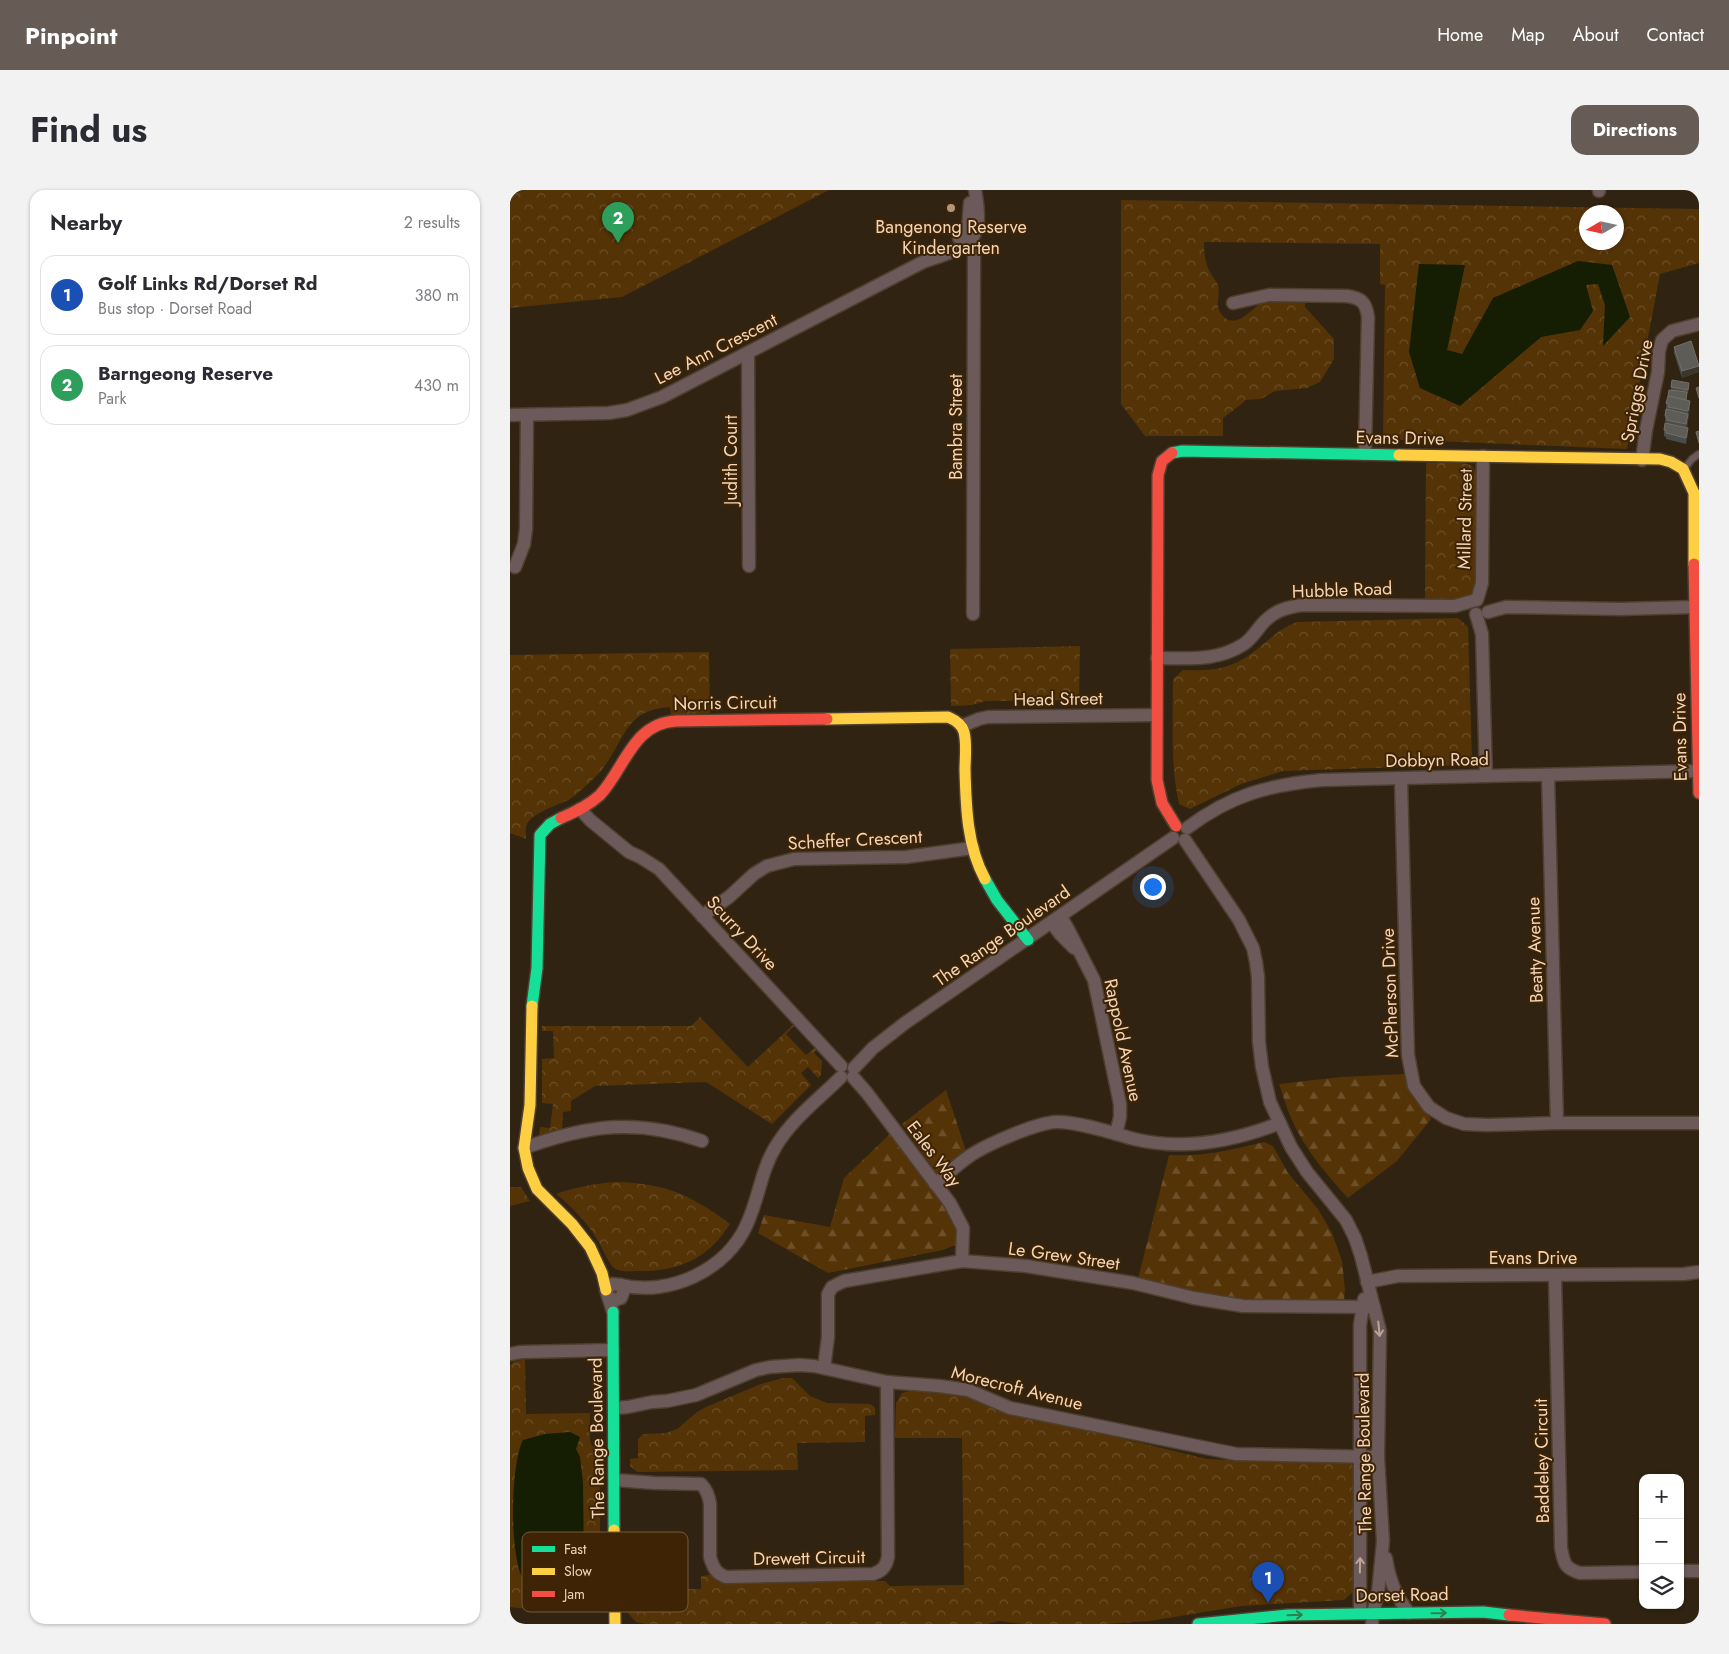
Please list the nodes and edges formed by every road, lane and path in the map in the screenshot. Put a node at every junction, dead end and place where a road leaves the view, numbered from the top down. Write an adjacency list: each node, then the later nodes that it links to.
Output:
1 (974, 190): 2 (street, Bambra Street)
2 (968, 237): 5 (street, Lee Ann Crescent); 17 (street, Bambra Street)
3 (1233, 303): 8 (street)
4 (1699, 324): 11 (street, Spriggs Drive)
5 (748, 353): 7 (street, Lee Ann Crescent); 13 (street, Judith Court)
6 (510, 415): 7 (street, Lee Ann Crescent)
7 (527, 415): 14 (street)
8 (1365, 454): 10 (street, Evans Drive); 18 (street, Evans Drive)
9 (1699, 454): 12 (lane)
10 (1483, 456): 11 (street, Evans Drive); 15 (street, Millard Street)
11 (1642, 460): 12 (street, Evans Drive)
12 (1683, 469): 16 (street, Evans Drive)
13 (749, 566)
14 (515, 568)
15 (1482, 606): 16 (street, Hubble Road); 18 (street, Hubble Road); 23 (street, Millard Street)
16 (1694, 607): 21 (street, Evans Drive)
17 (973, 614)
18 (1157, 658): 19 (street, Evans Drive)
19 (1156, 715): 20 (street, Head Street); 27 (street, Evans Drive)
20 (962, 726): 26 (street, Norris Circuit); 28 (street)
21 (1698, 771): 22 (street, Dobbyn Road); 25 (street, Evans Drive)
22 (1548, 775): 23 (street, Dobbyn Road); 35 (street, Beatty Avenue)
23 (1486, 776): 24 (street, Dobbyn Road)
24 (1401, 779): 27 (street, Dobbyn Road); 35 (street, McPherson Drive)
25 (1699, 793)
26 (583, 808): 30 (street, Scurry Drive); 39 (street, Norris Circuit)
27 (1180, 833): 31 (street, The Range Boulevard); 34 (street, The Range Boulevard)
28 (972, 844): 29 (street); 30 (street, Scheffer Crescent)
29 (1002, 907): 32 (street)
30 (706, 919): 33 (street, Scurry Drive)
31 (1057, 920): 32 (street, The Range Boulevard); 37 (street, Rappold Avenue)
32 (1025, 942): 33 (street, The Range Boulevard)
33 (847, 1072): 40 (street, Eales Way); 46 (street, The Range Boulevard)
34 (1280, 1123): 37 (street); 45 (street, The Range Boulevard)
35 (1557, 1123): 36 (street, McPherson Drive)
36 (1699, 1123)
37 (1116, 1134): 40 (street)
38 (702, 1141): 39 (street)
39 (524, 1148): 43 (street, Norris Circuit)
40 (935, 1184): 41 (street, Eales Way)
41 (962, 1261): 47 (street, Le Grew Street); 51 (street, Le Grew Street)
42 (1699, 1272): 44 (street, Evans Drive)
43 (602, 1273): 46 (street, Norris Circuit)
44 (1555, 1276): 45 (street, Evans Drive); 61 (street, Baddeley Circuit)
45 (1367, 1282): 47 (street, The Range Boulevard)
46 (619, 1291): 48 (street, The Range Boulevard)
47 (1368, 1307): 54 (street, The Range Boulevard); 55 (street, The Range Boulevard, one-way to 55)
48 (612, 1312): 49 (street, The Range Boulevard)
49 (613, 1350): 50 (street); 53 (street, The Range Boulevard)
50 (510, 1354)
51 (824, 1368): 52 (street, Morecroft Avenue); 53 (street, Morecroft Avenue)
52 (887, 1382): 54 (street, Morecroft Avenue); 56 (street, Drewett Circuit)
53 (614, 1403): 56 (street, The Range Boulevard)
54 (1360, 1458): 55 (street, Morecroft Avenue); 63 (street, The Range Boulevard, one-way to 54)
55 (1378, 1458): 58 (street, The Range Boulevard)
56 (615, 1484): 57 (street, The Range Boulevard)
57 (615, 1532)
58 (1383, 1541): 62 (street); 63 (street, The Range Boulevard)
59 (1684, 1571): 60 (street)
60 (1699, 1571)
61 (1639, 1572)
62 (1409, 1613): 63 (street, Dorset Road); 65 (street, Dorset Road, one-way to 65)
63 (1366, 1619): 64 (street, Dorset Road, one-way to 63)
64 (1198, 1624)
65 (1605, 1624)

